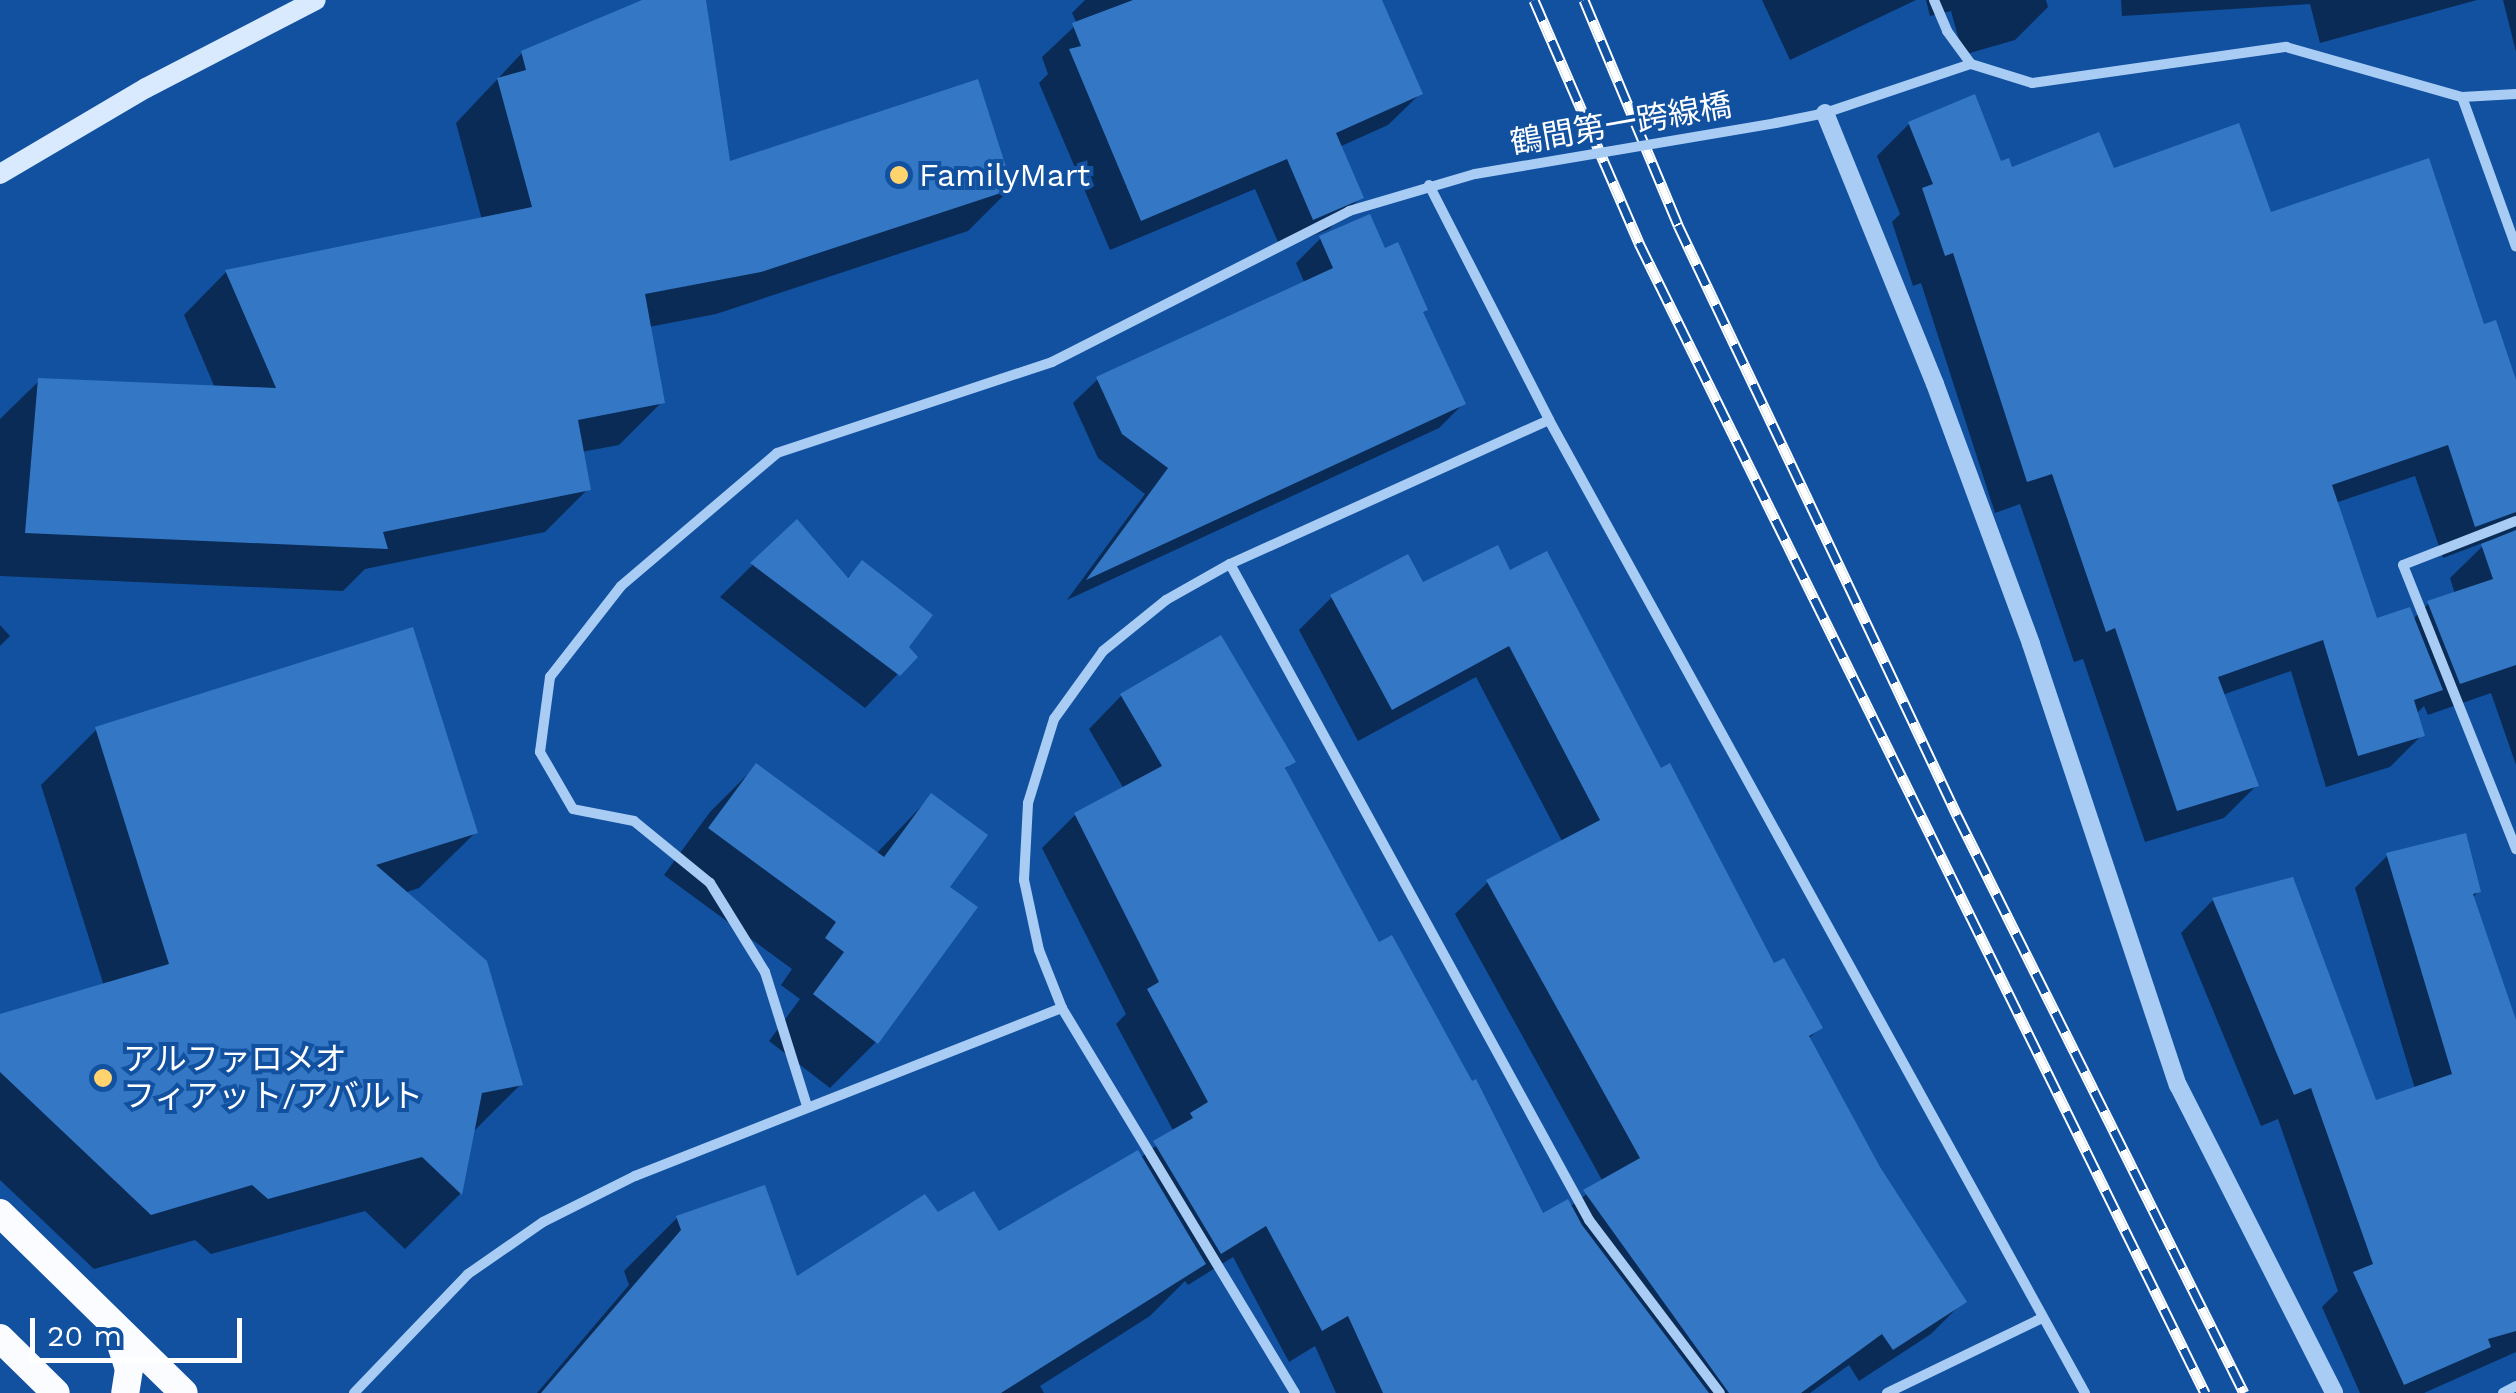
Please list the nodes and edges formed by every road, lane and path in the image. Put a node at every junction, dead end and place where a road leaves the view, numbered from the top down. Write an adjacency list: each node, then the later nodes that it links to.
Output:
1 (316, 0): 7 (main road)
2 (1934, 0): 3 (street)
3 (1970, 64): 5 (street); 6 (street, 鶴間第一跨線橋)
4 (2516, 94): 5 (street)
5 (2462, 96): 9 (street)
6 (1825, 113): 8 (street, 鶴間第一跨線橋, bridge); 29 (street)
7 (0, 174)
8 (1429, 184): 10 (street); 15 (street, 鶴間第一跨線橋)
9 (2516, 247)
10 (1550, 420): 12 (street); 17 (street)
11 (2516, 522): 13 (street)
12 (1230, 564): 14 (street); 26 (street)
13 (2516, 849)
14 (1062, 1008): 15 (street); 25 (street)
15 (808, 1106): 24 (street)
16 (0, 1214): 18 (highway)
17 (2040, 1319): 27 (street); 28 (street)
18 (114, 1323): 22 (highway); 23 (highway)
19 (0, 1338): 21 (highway)
20 (2516, 1386): 30 (street)
21 (56, 1393)
22 (124, 1393)
23 (184, 1393)
24 (354, 1393)
25 (1294, 1393)
26 (1720, 1393)
27 (1887, 1393)
28 (2085, 1393)
29 (2334, 1393)
30 (2503, 1393)

